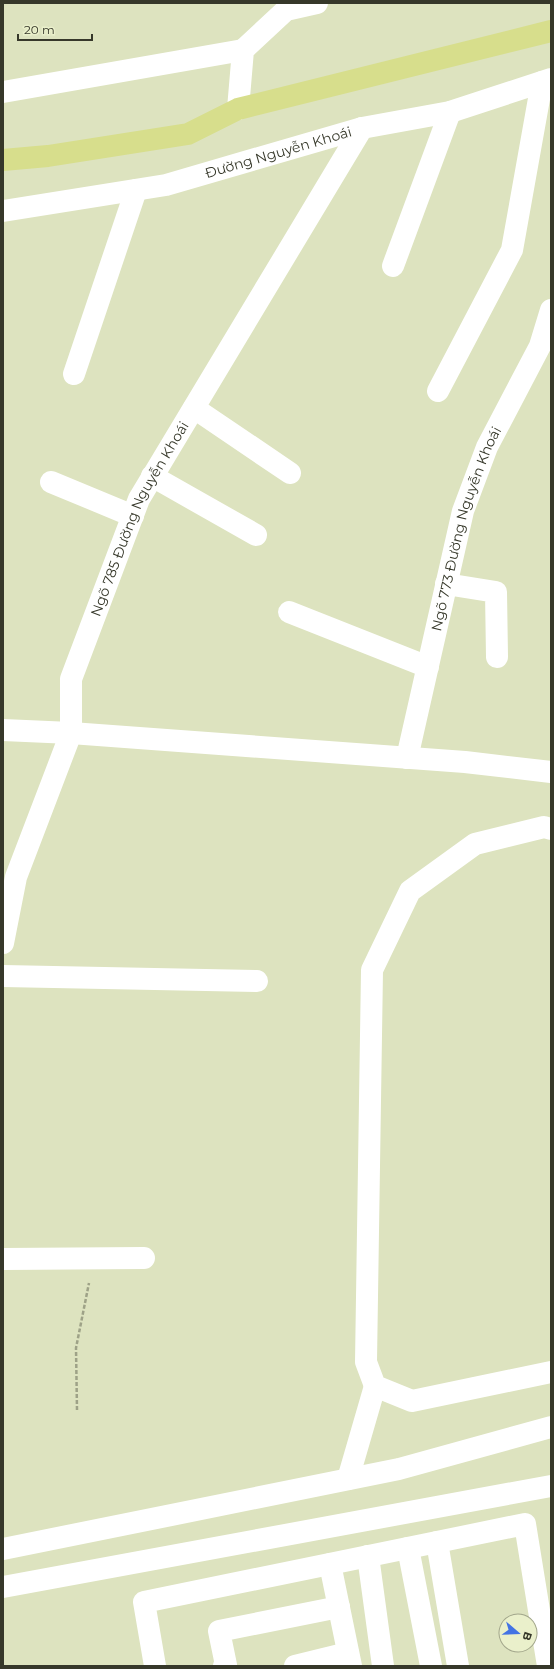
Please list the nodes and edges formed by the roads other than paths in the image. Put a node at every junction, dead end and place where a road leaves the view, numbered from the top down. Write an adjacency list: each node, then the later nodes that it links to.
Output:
1 (317, 3): 2 (street)
2 (284, 7): 4 (street)
3 (551, 31): 7 (main road)
4 (242, 50): 6 (street); 7 (street)
5 (547, 81): 8 (street, Đường Nguyễn Khoái); 16 (street)
6 (3, 92)
7 (238, 109): 10 (main road)
8 (450, 112): 9 (street, Đường Nguyễn Khoái); 13 (street)
9 (362, 128): 11 (street, Đường Nguyễn Khoái); 17 (street, Ngõ 785 Đường Nguyễn Khoái)
10 (3, 160)
11 (136, 190): 12 (street, Đường Nguyễn Khoái); 15 (street)
12 (3, 211)
13 (393, 266)
14 (551, 310): 23 (street, Ngõ 773 Đường Nguyễn Khoái)
15 (74, 374)
16 (438, 391)
17 (194, 408): 18 (street); 19 (street, Ngõ 785 Đường Nguyễn Khoái)
18 (290, 473)
19 (152, 476): 21 (street, Ngõ 785 Đường Nguyễn Khoái); 22 (street)
20 (51, 482): 21 (street)
21 (133, 516): 28 (street, Ngõ 785 Đường Nguyễn Khoái)
22 (256, 535)
23 (446, 584): 25 (street); 26 (street, Ngõ 773 Đường Nguyễn Khoái)
24 (289, 612): 26 (street)
25 (497, 656)
26 (428, 667): 29 (street, Ngõ 773 Đường Nguyễn Khoái)
27 (3, 730): 28 (street)
28 (71, 733): 29 (street); 32 (street, Ngõ 785 Đường Nguyễn Khoái)
29 (407, 758): 30 (street)
30 (551, 772)
31 (551, 829): 38 (street)
32 (3, 943)
33 (3, 976): 34 (street)
34 (257, 981)
35 (144, 1258): 36 (street)
36 (3, 1259)
37 (551, 1372): 38 (street)
38 (375, 1386): 40 (street)
39 (551, 1427): 40 (street)
40 (348, 1479): 44 (street)
41 (551, 1486): 47 (street)
42 (437, 1542): 43 (street); 55 (street); 56 (street)
43 (408, 1548): 45 (street); 54 (street)
44 (3, 1549)
45 (368, 1556): 46 (street); 53 (street)
46 (330, 1564): 48 (street); 50 (street)
47 (3, 1587)
48 (339, 1607): 49 (street); 51 (street)
49 (349, 1659): 52 (street)
50 (155, 1666)
51 (224, 1666)
52 (295, 1666)
53 (383, 1666)
54 (431, 1666)
55 (458, 1666)
56 (548, 1666)

